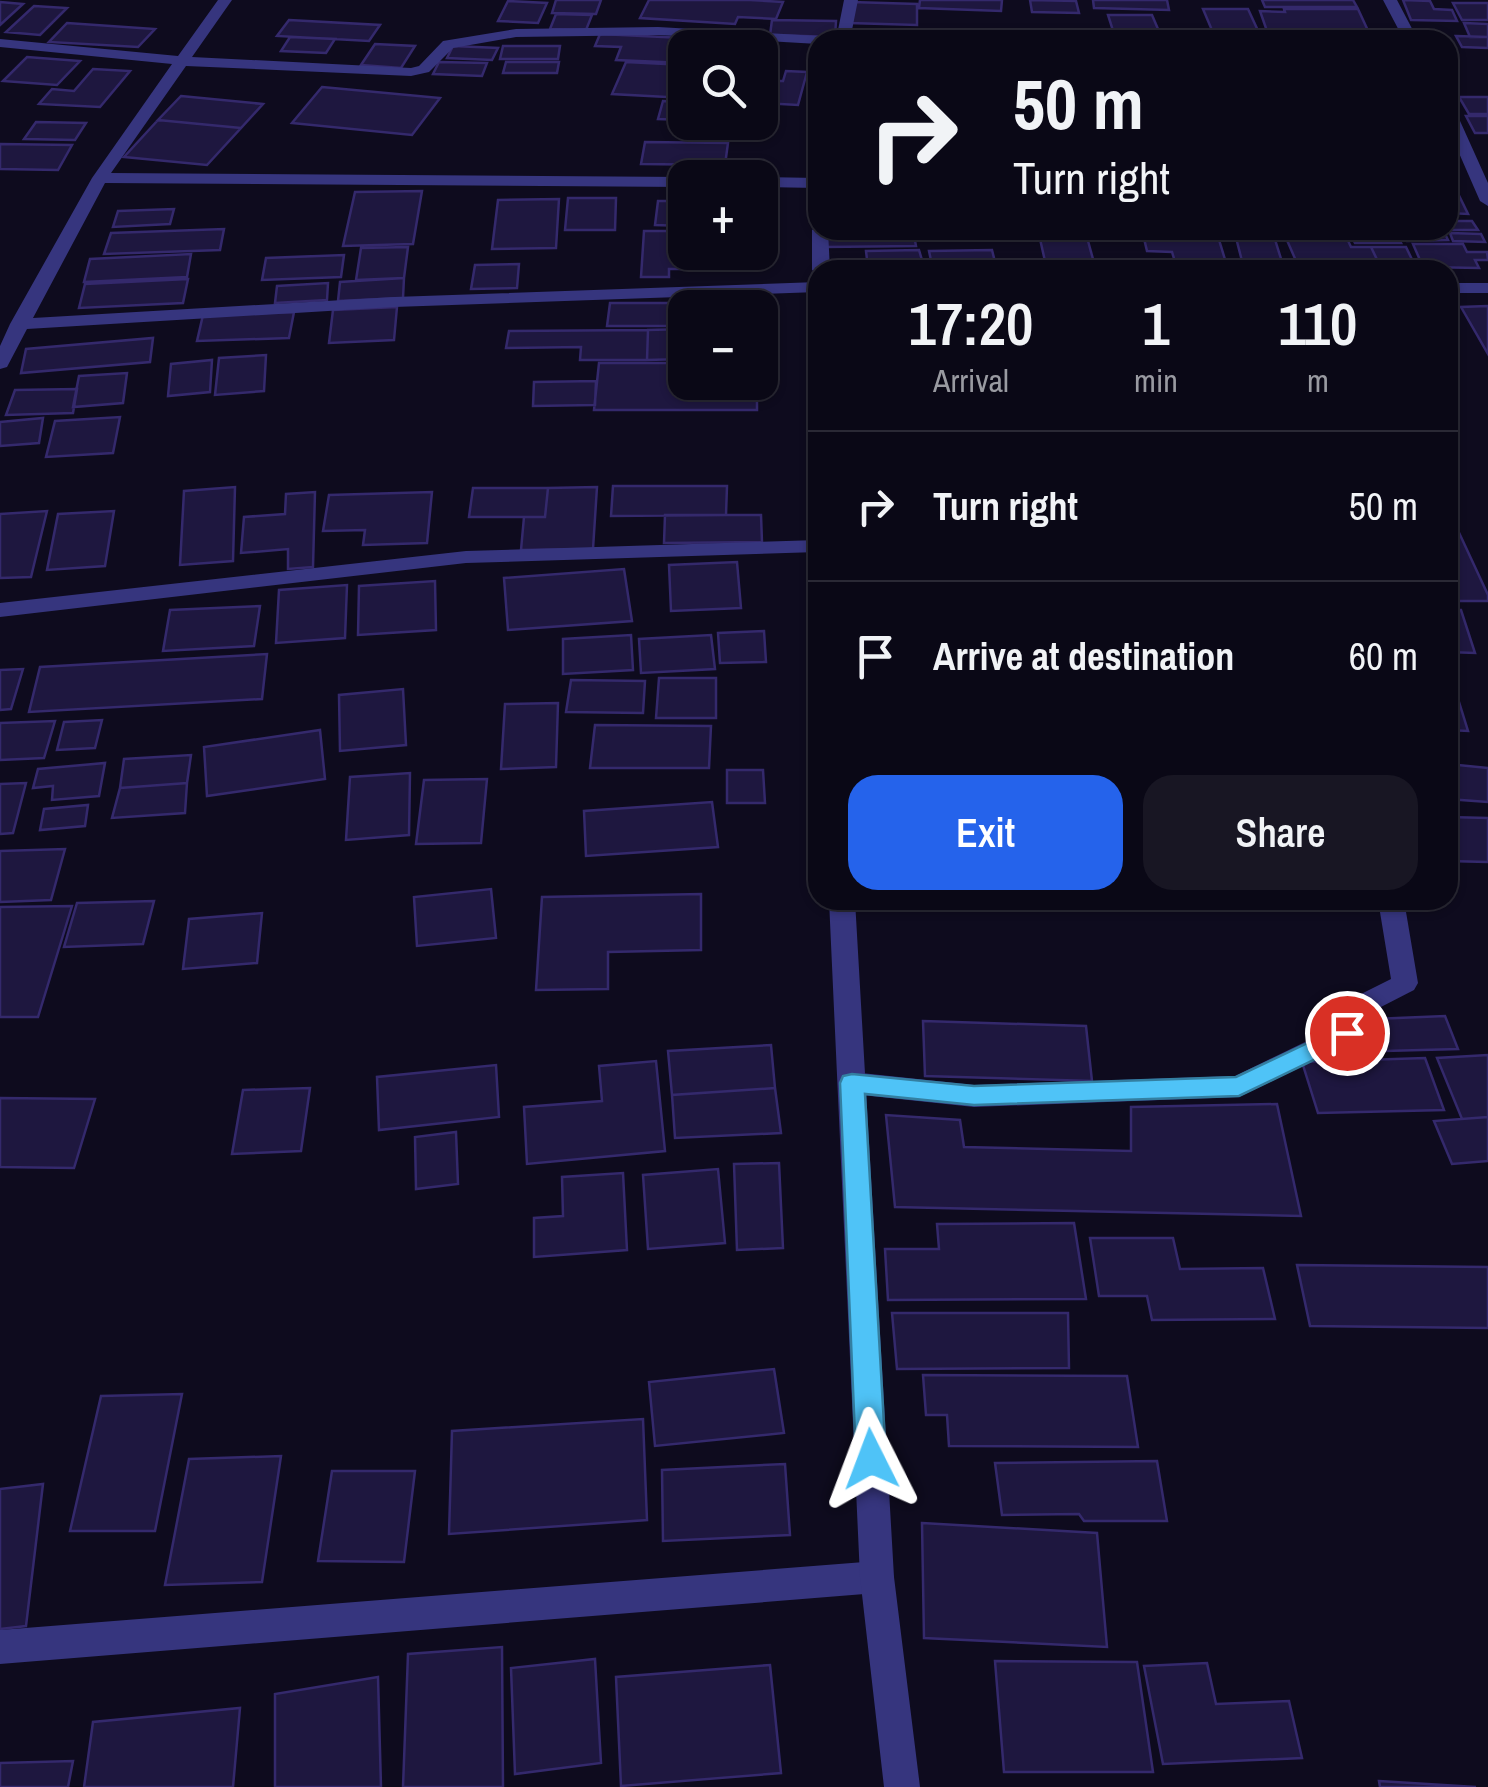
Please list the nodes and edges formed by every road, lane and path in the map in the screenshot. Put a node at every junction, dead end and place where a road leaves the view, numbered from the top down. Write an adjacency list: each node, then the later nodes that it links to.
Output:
1 (226, 0): 8 (street)
2 (851, 0): 4 (street)
3 (1390, 0): 5 (street)
4 (845, 30)
5 (1406, 30)
6 (808, 39): 8 (street)
7 (0, 44): 8 (street)
8 (182, 61): 10 (street)
9 (1458, 134): 14 (street)
10 (100, 178): 11 (street); 18 (street)
11 (668, 182)
12 (778, 182): 13 (street)
13 (808, 183)
14 (1488, 200)
15 (808, 287): 18 (street)
16 (1458, 288): 17 (street)
17 (1488, 288)
18 (19, 324): 19 (street)
19 (0, 363)
20 (808, 546): 21 (street)
21 (0, 610)
22 (843, 910): 24 (street)
23 (1393, 910): 24 (street)
24 (852, 1083): 25 (street)
25 (878, 1578): 26 (street); 27 (street)
26 (0, 1647)
27 (902, 1787)

